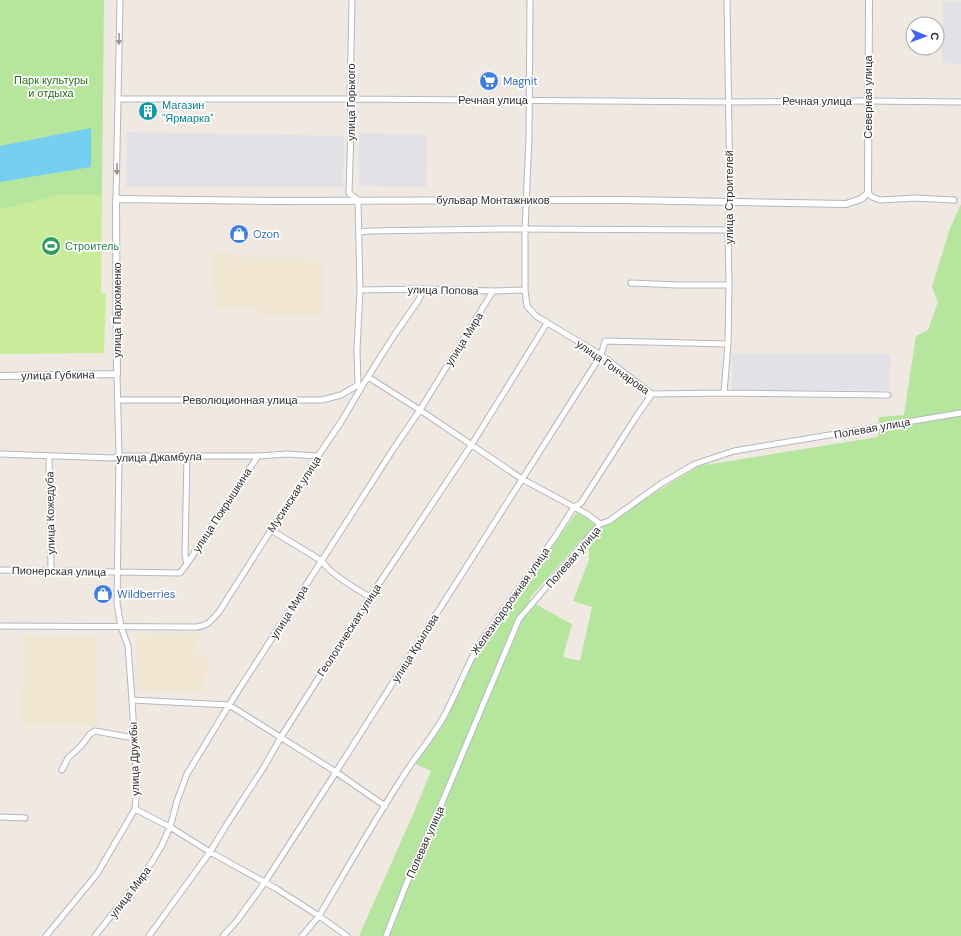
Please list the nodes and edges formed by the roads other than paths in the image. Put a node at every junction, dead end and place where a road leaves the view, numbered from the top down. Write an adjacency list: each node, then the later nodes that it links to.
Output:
1 (120, 0): 6 (street, улица Пархоменко, one-way to 6)
2 (352, 0): 7 (street, улица Горького)
3 (530, 0): 8 (street, улица Гончарова)
4 (727, 0): 10 (street, улица Строителей)
5 (869, 0): 9 (street, Северная улица)
6 (118, 99): 7 (street, Речная улица); 13 (street, улица Пархоменко, one-way to 13)
7 (350, 99): 8 (street, Речная улица); 15 (street, улица Горького)
8 (530, 100): 10 (street, Речная улица); 14 (street, улица Гончарова)
9 (868, 101): 10 (street, Речная улица); 11 (street, Речная улица); 12 (street, Северная улица)
10 (728, 102): 17 (street, улица Строителей)
11 (961, 102)
12 (868, 193): 16 (street); 17 (street, бульвар Монтажников)
13 (116, 199): 15 (street, бульвар Монтажников); 30 (street, улица Пархоменко)
14 (526, 199): 15 (street, бульвар Монтажников); 17 (street, бульвар Монтажников); 18 (street, улица Гончарова)
15 (358, 200): 20 (street)
16 (954, 200)
17 (729, 202): 19 (street, улица Строителей)
18 (525, 230): 19 (street); 20 (street); 25 (street, улица Гончарова)
19 (728, 230): 22 (street, улица Строителей)
20 (359, 232): 24 (street)
21 (631, 283): 22 (street)
22 (729, 285): 28 (street, улица Строителей)
23 (424, 289): 24 (street, улица Попова); 26 (street, улица Попова); 32 (street, Мусинская улица)
24 (360, 290): 33 (street)
25 (526, 290): 26 (street, улица Попова); 27 (street, улица Гончарова)
26 (494, 291): 38 (street, улица Мира)
27 (547, 323): 29 (street, улица Гончарова); 40 (street, Геологическая улица)
28 (728, 344): 29 (street, улица Крылова); 34 (street, улица Строителей)
29 (601, 355): 35 (street, улица Гончарова); 47 (street, улица Крылова)
30 (117, 374): 31 (street, улица Губкина); 37 (street, улица Пархоменко)
31 (0, 376)
32 (368, 377): 33 (street, Мусинская улица); 38 (street)
33 (360, 386): 37 (street, Революционная улица); 46 (street, Мусинская улица)
34 (724, 393): 35 (street, улица Гончарова); 36 (street, улица Гончарова)
35 (652, 394): 48 (street, Железнодорожная улица)
36 (888, 395)
37 (118, 400): 43 (street, улица Пархоменко)
38 (420, 410): 40 (street); 51 (street, улица Мира)
39 (961, 413): 49 (street, Полевая улица)
40 (472, 444): 47 (street); 56 (street, Геологическая улица)
41 (0, 454): 42 (street, улица Джамбула)
42 (49, 456): 43 (street, улица Джамбула); 54 (street, улица Кожедуба)
43 (119, 456): 44 (street, улица Джамбула); 55 (street, улица Пархоменко)
44 (187, 456): 45 (street, улица Джамбула); 52 (street, улица Покрышкина)
45 (258, 456): 46 (street, улица Джамбула); 52 (street, улица Покрышкина)
46 (318, 456): 50 (street, Мусинская улица)
47 (522, 479): 48 (street); 64 (street, улица Крылова)
48 (574, 508): 49 (street); 65 (street, Железнодорожная улица)
49 (600, 524): 79 (street, Полевая улица)
50 (271, 530): 51 (street); 58 (street, Мусинская улица)
51 (322, 561): 56 (street); 60 (street, улица Мира)
52 (187, 564): 55 (street, улица Покрышкина)
53 (0, 570): 54 (street, Пионерская улица)
54 (50, 570): 55 (street, Пионерская улица)
55 (118, 572): 58 (street, улица Пархоменко)
56 (370, 597): 61 (street, Геологическая улица)
57 (0, 626): 58 (street, Мусинская улица)
58 (121, 627): 59 (street, улица Дружбы)
59 (132, 700): 60 (street); 62 (street, улица Дружбы)
60 (229, 705): 61 (street); 69 (street, улица Мира)
61 (281, 737): 64 (street); 70 (street, Геологическая улица)
62 (134, 738): 63 (street); 66 (street, улица Дружбы)
63 (62, 770)
64 (336, 772): 65 (street); 71 (street, улица Крылова)
65 (386, 806): 72 (street, Железнодорожная улица)
66 (135, 809): 69 (street); 73 (street, улица Дружбы)
67 (0, 817): 68 (street)
68 (25, 818)
69 (170, 828): 70 (street); 74 (street, улица Мира)
70 (210, 852): 71 (street); 75 (street, Геологическая улица)
71 (265, 882): 72 (street); 76 (street, улица Крылова)
72 (318, 916): 77 (street, Железнодорожная улица); 78 (street)
73 (46, 936)
74 (95, 936)
75 (149, 936)
76 (223, 936)
77 (302, 936)
78 (347, 936)
79 (386, 936)

